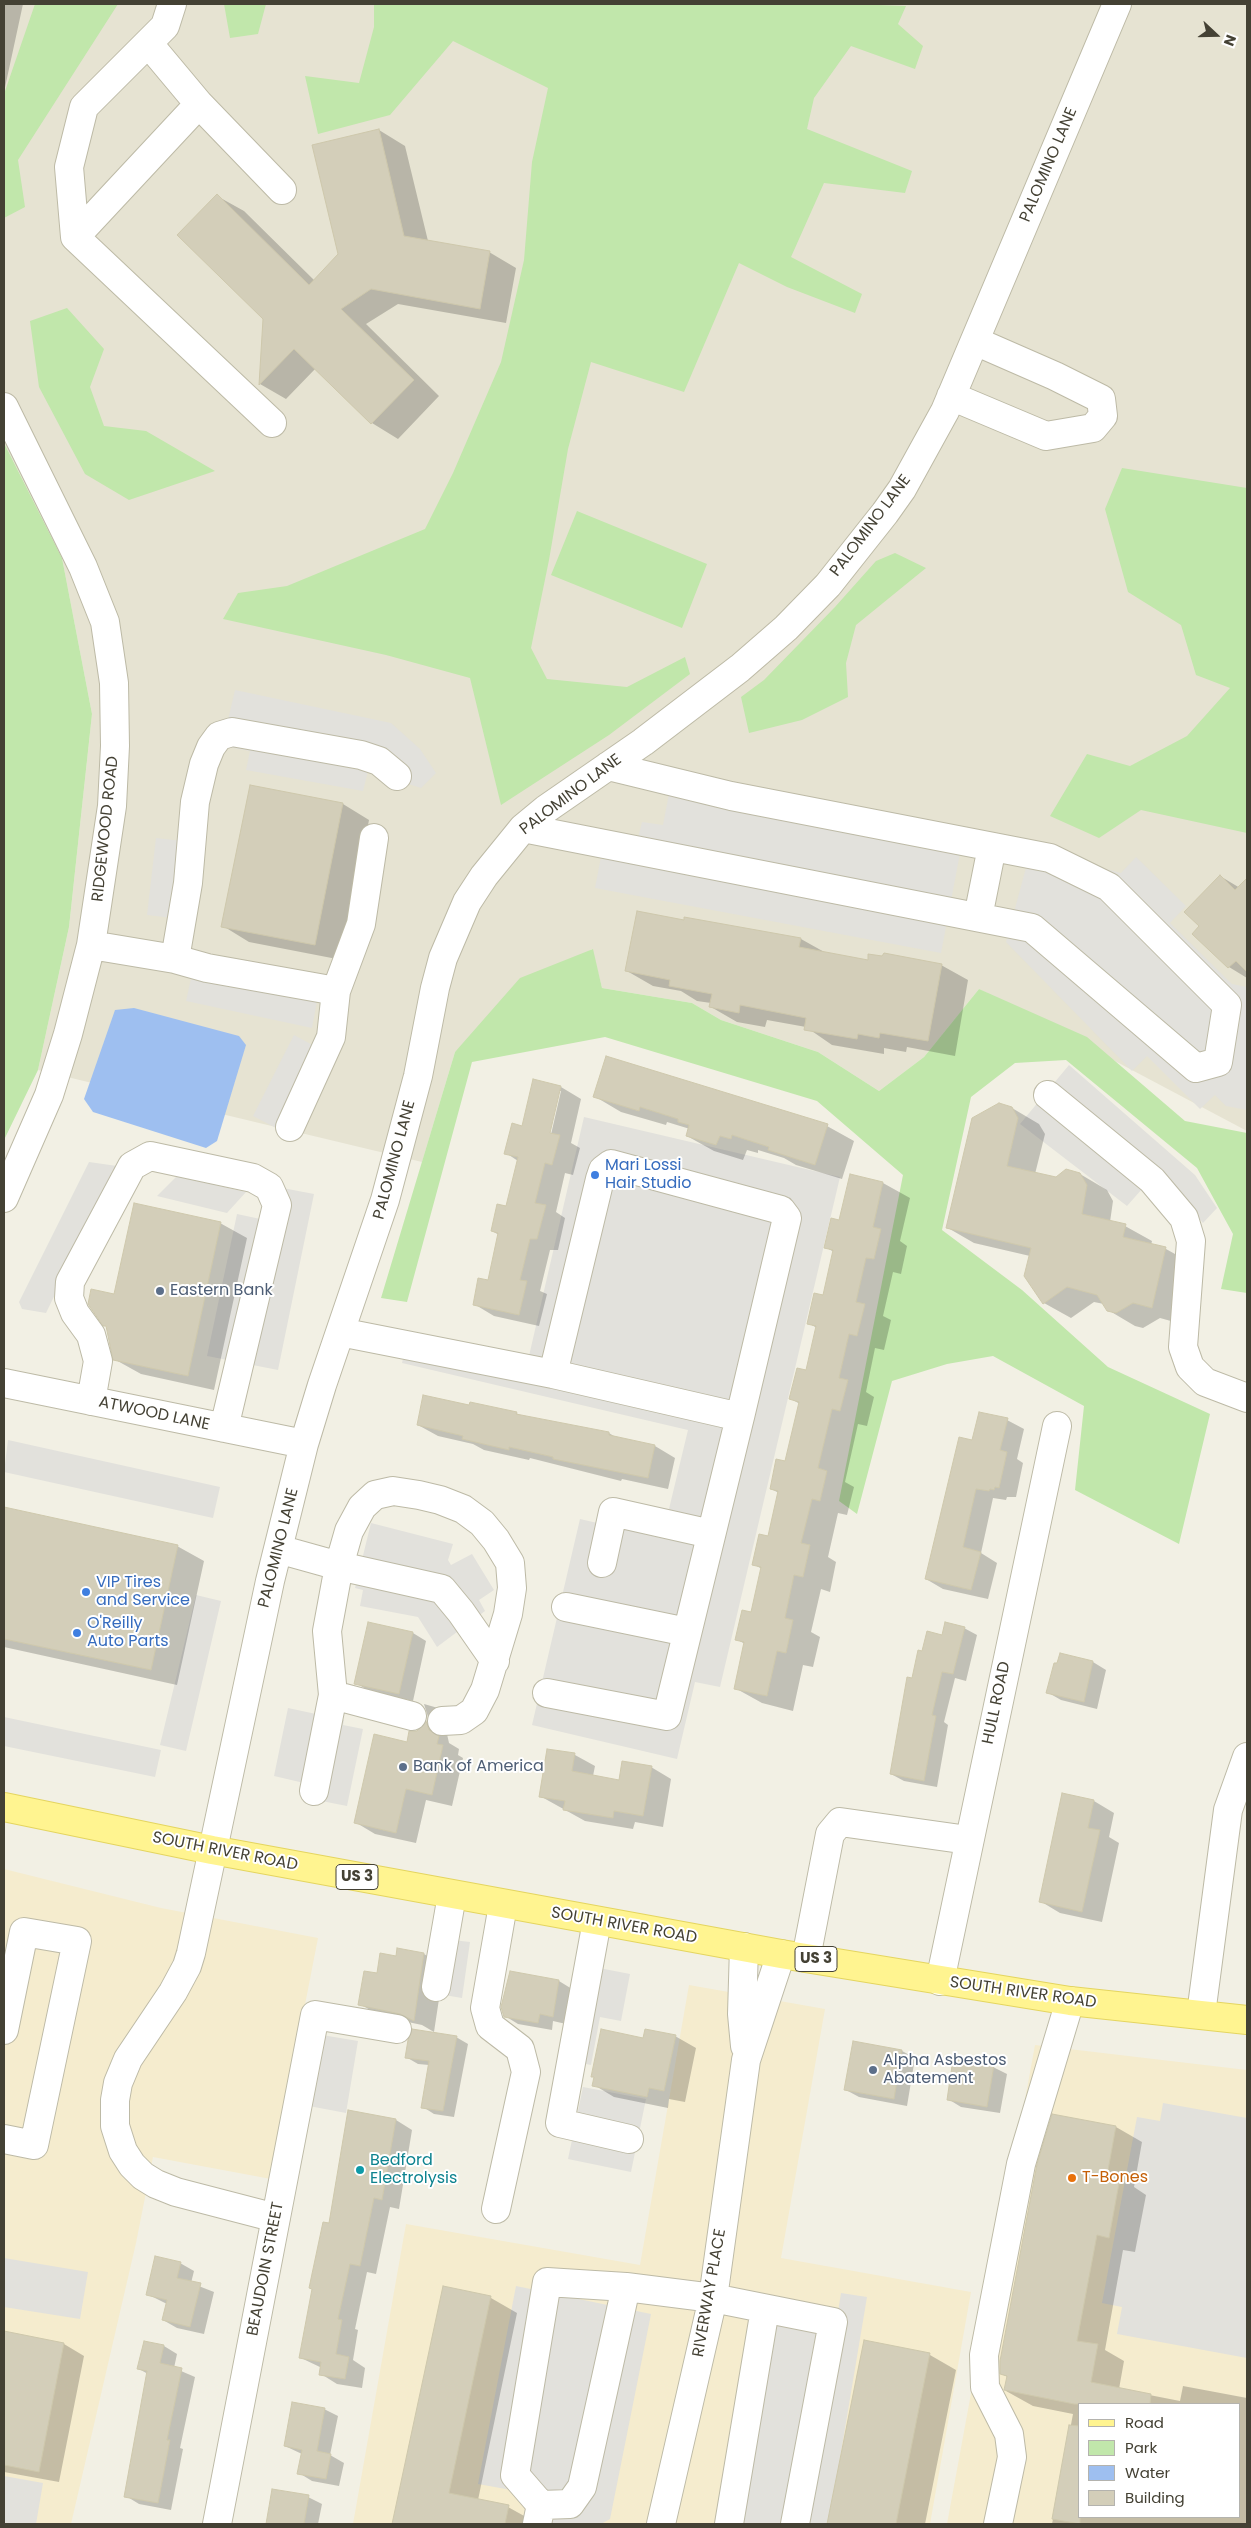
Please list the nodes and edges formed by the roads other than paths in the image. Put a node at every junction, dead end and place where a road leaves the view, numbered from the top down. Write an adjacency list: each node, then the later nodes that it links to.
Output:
1 (172, 4): 3 (street)
2 (1117, 4): 7 (street, PALOMINO LANE)
3 (148, 43): 4 (street); 6 (street)
4 (199, 104): 5 (street); 6 (street)
5 (282, 190)
6 (75, 237): 10 (street)
7 (975, 341): 8 (street, PALOMINO LANE); 8 (street)
8 (951, 396): 11 (street, PALOMINO LANE)
9 (4, 407): 17 (street, RIDGEWOOD ROAD)
10 (272, 423)
11 (608, 766): 13 (street, PALOMINO LANE); 15 (street)
12 (397, 776): 18 (street)
13 (523, 828): 16 (street); 23 (street, PALOMINO LANE)
14 (374, 838): 19 (street)
15 (992, 847): 16 (street); 16 (street)
16 (978, 917)
17 (91, 945): 18 (street); 22 (street, RIDGEWOOD ROAD)
18 (175, 959): 19 (street)
19 (336, 991): 21 (street)
20 (1048, 1095): 26 (street)
21 (290, 1127)
22 (4, 1198)
23 (340, 1332): 24 (street); 31 (street, PALOMINO LANE)
24 (553, 1374): 28 (street); 28 (street)
25 (4, 1384): 27 (street, ATWOOD LANE)
26 (1247, 1398)
27 (91, 1401): 30 (street, ATWOOD LANE); 30 (street)
28 (740, 1416): 32 (street)
29 (1056, 1426): 46 (street, HULL ROAD)
30 (224, 1428): 31 (street, ATWOOD LANE)
31 (304, 1444): 33 (street, PALOMINO LANE)
32 (711, 1534): 34 (street); 37 (street)
33 (278, 1549): 35 (street); 47 (street, PALOMINO LANE)
34 (602, 1563)
35 (339, 1566): 38 (street); 38 (street); 40 (street)
36 (566, 1607): 37 (street)
37 (687, 1632): 39 (street)
38 (495, 1661): 42 (street)
39 (548, 1693)
40 (333, 1695): 41 (street); 44 (street)
41 (412, 1716)
42 (442, 1721)
43 (1247, 1757): 56 (street)
44 (314, 1791)
45 (4, 1807): 47 (main road, SOUTH RIVER ROAD / US 3)
46 (968, 1840): 52 (street, RIVERWAY PLACE); 53 (street, HULL ROAD)
47 (212, 1850): 48 (main road, SOUTH RIVER ROAD / US 3); 64 (street, PALOMINO LANE)
48 (452, 1895): 49 (main road, SOUTH RIVER ROAD / US 3); 54 (street)
49 (503, 1905): 50 (main road, SOUTH RIVER ROAD / US 3); 63 (street)
50 (597, 1921): 51 (main road, SOUTH RIVER ROAD / US 3); 62 (street)
51 (744, 1947): 52 (main road, SOUTH RIVER ROAD / US 3); 60 (street, RIVERWAY PLACE)
52 (794, 1956): 53 (main road, SOUTH RIVER ROAD / US 3); 60 (street, RIVERWAY PLACE)
53 (940, 1981): 55 (main road, SOUTH RIVER ROAD / US 3)
54 (436, 1987)
55 (1070, 2001): 56 (main road, SOUTH RIVER ROAD / US 3); 73 (street)
56 (1201, 2014): 57 (main road, SOUTH RIVER ROAD / US 3)
57 (1247, 2020)
58 (397, 2029): 64 (street, BEAUDOIN STREET)
59 (4, 2030): 61 (street)
60 (746, 2060): 66 (street, RIVERWAY PLACE)
61 (4, 2139)
62 (629, 2140)
63 (496, 2209)
64 (276, 2218): 69 (street, BEAUDOIN STREET)
65 (626, 2287): 66 (street); 68 (street); 68 (street)
66 (712, 2298): 67 (street); 70 (street, RIVERWAY PLACE)
67 (765, 2309): 71 (street); 72 (street)
68 (539, 2515)
69 (217, 2524)
70 (661, 2524)
71 (729, 2524)
72 (795, 2524)
73 (998, 2524)

